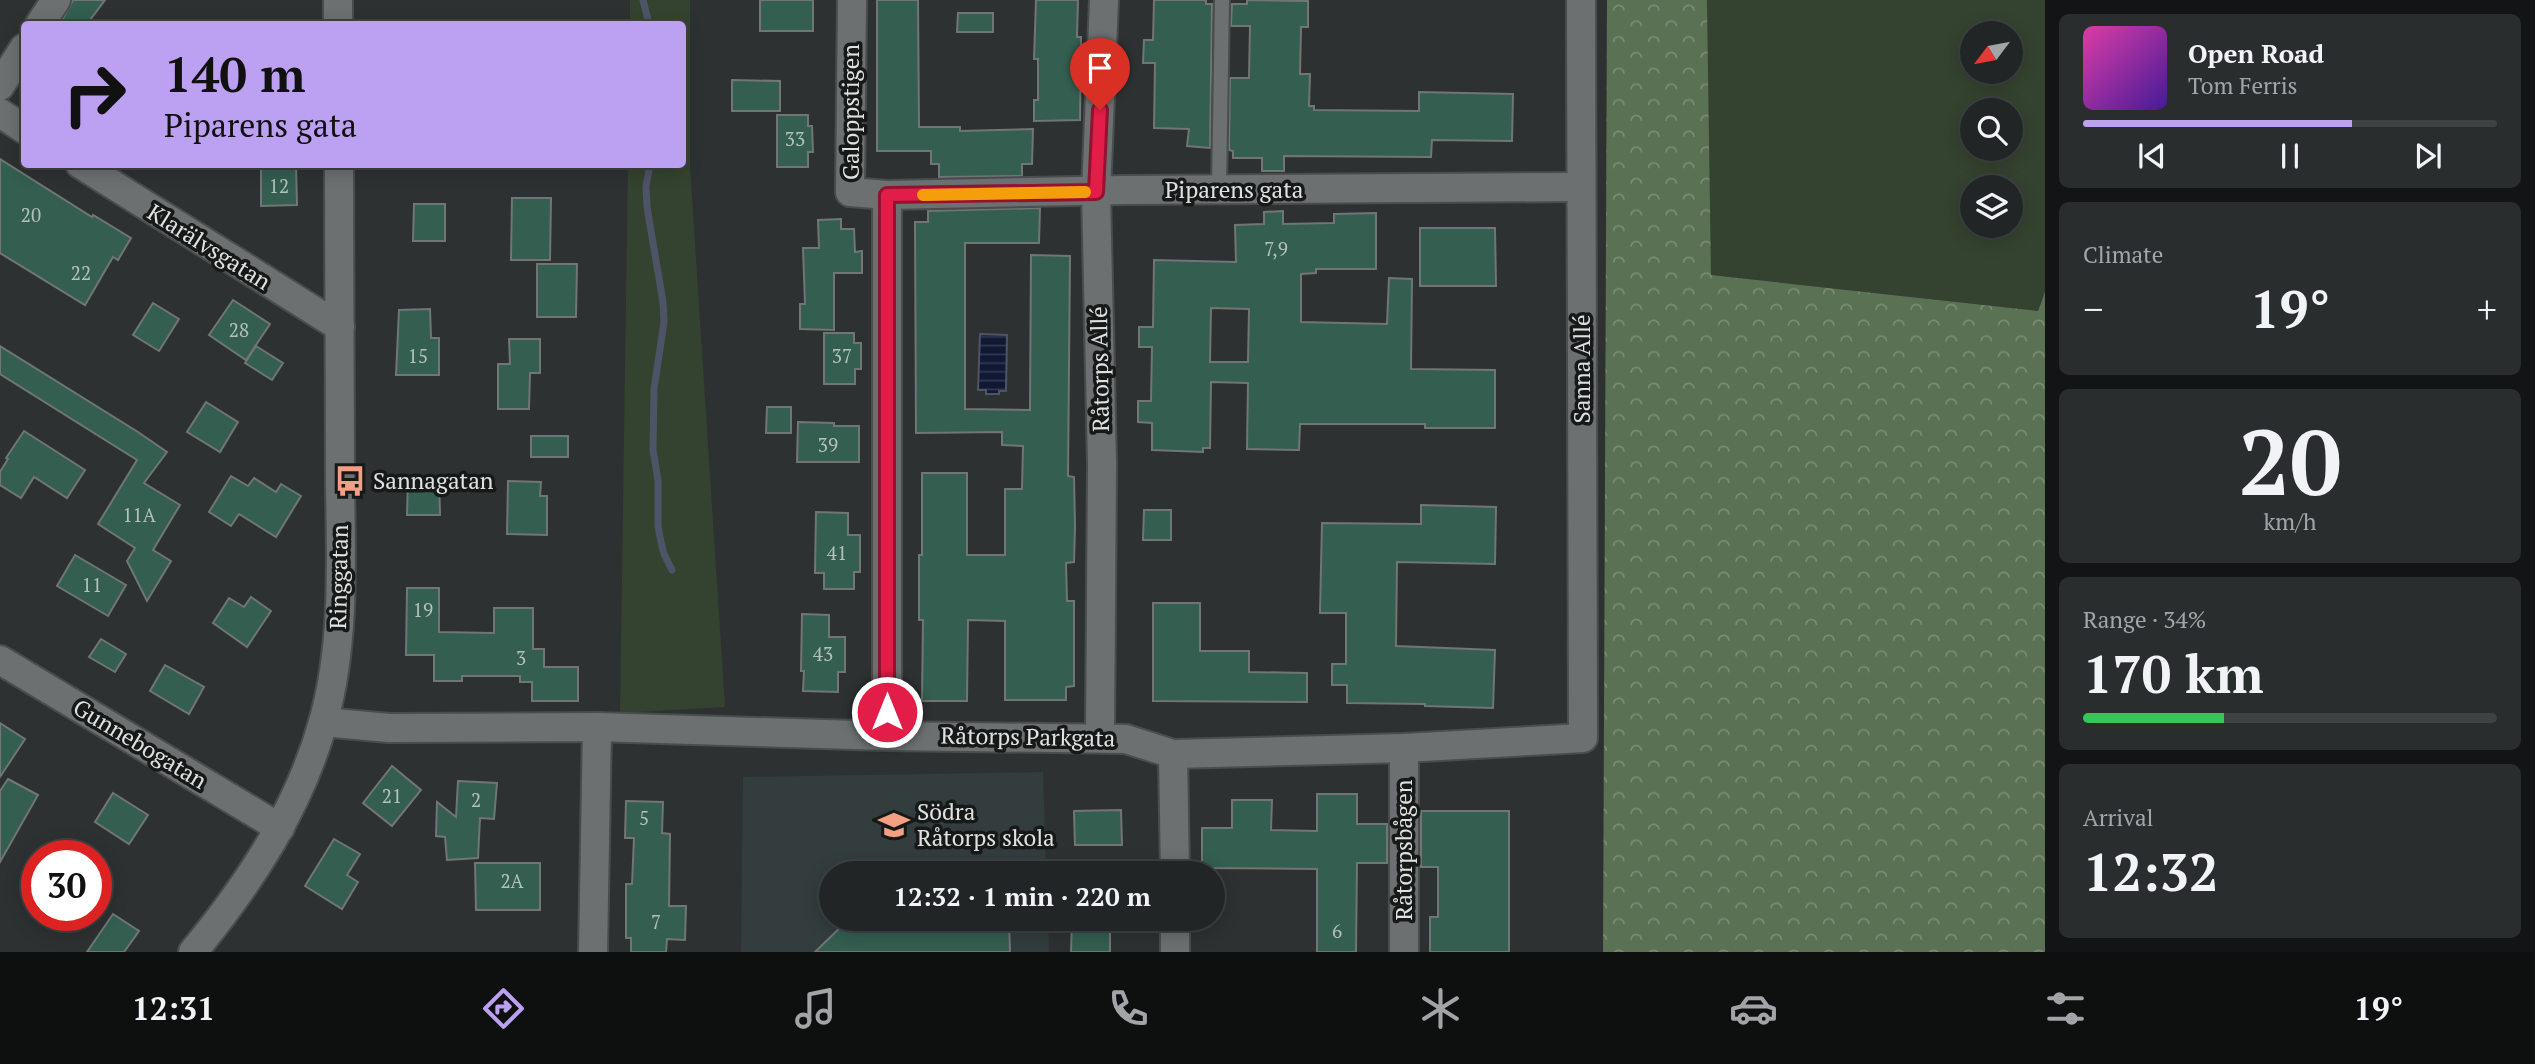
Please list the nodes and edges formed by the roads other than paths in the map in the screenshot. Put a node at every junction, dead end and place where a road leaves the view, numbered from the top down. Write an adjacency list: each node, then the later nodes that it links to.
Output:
1 (56, 0): 7 (street)
2 (338, 0): 8 (street)
3 (852, 0): 18 (street, Galoppstigen)
4 (1104, 0): 17 (street, Råtorps Allé)
5 (1222, 0): 16 (lane)
6 (1581, 0): 15 (street, Sanna Allé)
7 (42, 21)
8 (338, 21)
9 (21, 53): 10 (street)
10 (0, 86)
11 (0, 113): 12 (street)
12 (21, 127)
13 (86, 168): 19 (street, Klarälvsgatan)
14 (339, 168): 19 (street, Ringgatan)
15 (1581, 187): 16 (street, Piparens gata); 25 (street, Sanna Allé)
16 (1219, 189): 17 (street, Piparens gata)
17 (1096, 192): 18 (street, Piparens gata); 24 (street, Råtorps Allé)
18 (887, 195): 23 (street, Galoppstigen)
19 (340, 327): 21 (street, Ringgatan)
20 (0, 660): 28 (street, Gunnebogatan)
21 (323, 722): 22 (street); 28 (street, Ringgatan)
22 (597, 727): 23 (street, Råtorps Parkgata); 32 (street)
23 (887, 736): 24 (street, Råtorps Parkgata)
24 (1100, 738): 27 (street, Råtorps Parkgata)
25 (1583, 738): 26 (street, Råtorps Parkgata)
26 (1404, 748): 27 (street, Råtorps Parkgata); 34 (street, Råtorpsbågen)
27 (1174, 754): 29 (street)
28 (280, 828): 31 (street, Ringgatan)
29 (1174, 861)
30 (1175, 931): 33 (street)
31 (193, 952)
32 (593, 952)
33 (1175, 952)
34 (1404, 952)

